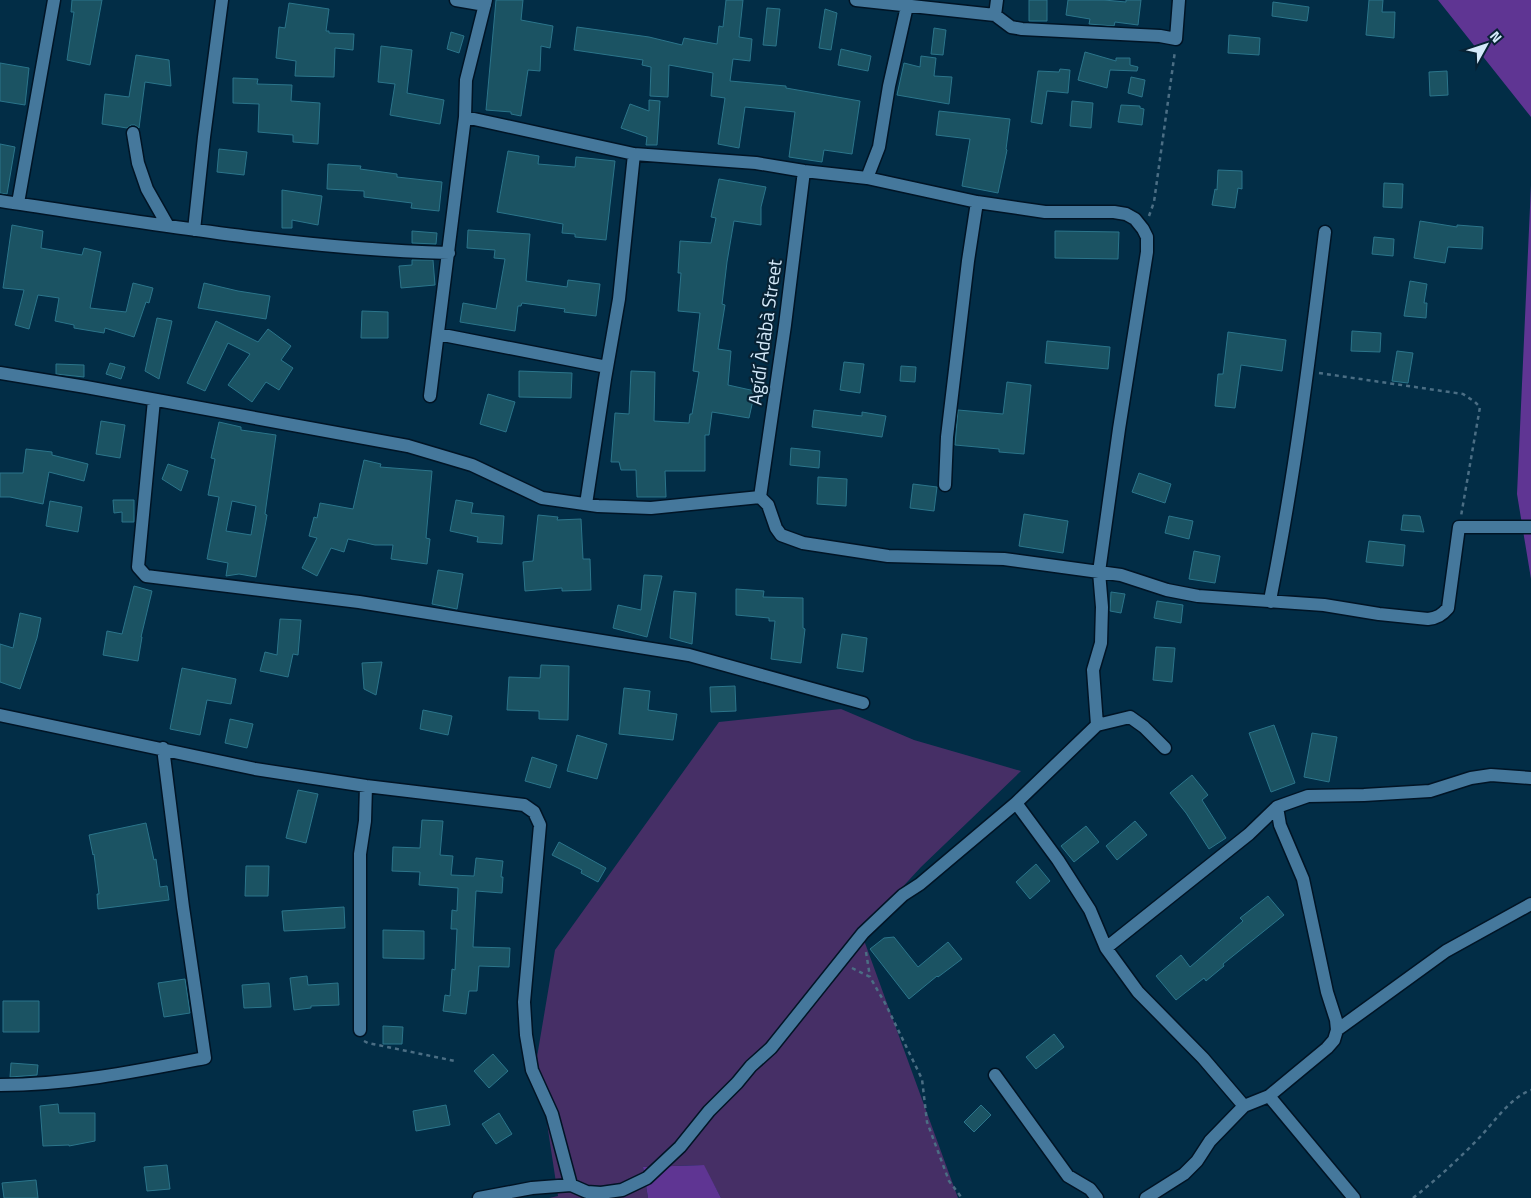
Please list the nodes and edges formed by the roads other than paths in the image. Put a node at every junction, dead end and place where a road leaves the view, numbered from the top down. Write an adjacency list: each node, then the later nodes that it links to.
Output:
1 (54, 0): 17 (street)
2 (222, 0): 19 (street)
3 (456, 0): 7 (street)
4 (856, 0): 8 (street)
5 (997, 0): 9 (street)
6 (1179, 0): 9 (street)
7 (486, 2): 10 (street)
8 (907, 6): 9 (street); 14 (street)
9 (995, 15)
10 (465, 117): 12 (street); 21 (street)
11 (133, 133): 18 (street)
12 (634, 154): 13 (street); 23 (street)
13 (804, 171): 14 (street); 28 (street, Agídí Àdàbà Street)
14 (867, 178): 16 (street)
15 (0, 201): 17 (street)
16 (978, 202): 27 (street); 31 (street)
17 (18, 204): 18 (street)
18 (168, 226): 19 (street)
19 (194, 230): 21 (street)
20 (1326, 232): 32 (street)
21 (448, 253): 22 (street)
22 (438, 334): 23 (street); 25 (street)
23 (607, 368): 29 (street)
24 (0, 374): 26 (street)
25 (430, 396)
26 (154, 400): 29 (street); 33 (street)
27 (945, 485)
28 (760, 498): 29 (street); 31 (street)
29 (586, 504)
30 (1531, 527): 32 (street)
31 (1099, 572): 32 (street); 35 (street)
32 (1271, 602)
33 (863, 704)
34 (0, 715): 36 (street)
35 (1097, 725): 37 (street); 40 (street)
36 (163, 748): 39 (street); 47 (street)
37 (1165, 748)
38 (1531, 778): 41 (street)
39 (366, 786): 44 (street); 50 (street)
40 (1016, 803): 43 (street); 51 (street)
41 (1277, 807): 43 (street); 45 (street)
42 (1531, 904): 45 (street)
43 (1106, 948): 49 (street)
44 (360, 1030)
45 (1337, 1030): 48 (street)
46 (995, 1075): 53 (street)
47 (0, 1085)
48 (1269, 1096): 49 (street); 55 (street)
49 (1244, 1106): 54 (street)
50 (571, 1185): 51 (street); 52 (street)
51 (620, 1194)
52 (480, 1198)
53 (1097, 1198)
54 (1146, 1198)
55 (1354, 1198)

